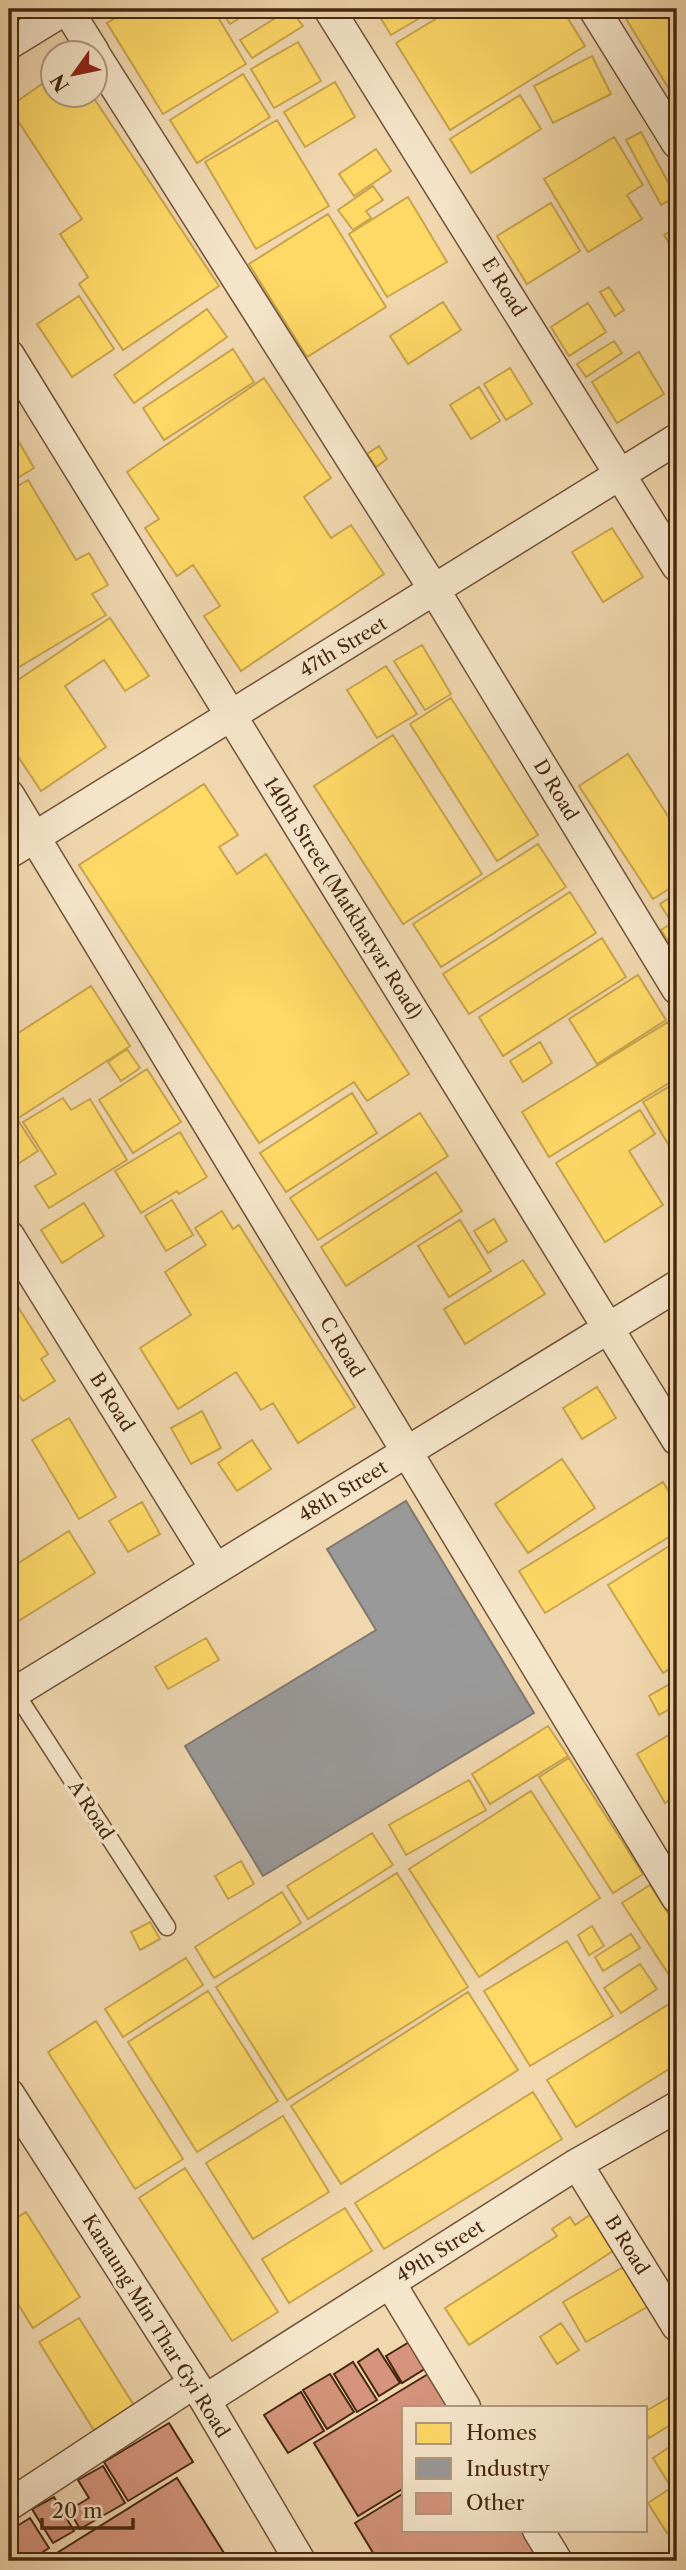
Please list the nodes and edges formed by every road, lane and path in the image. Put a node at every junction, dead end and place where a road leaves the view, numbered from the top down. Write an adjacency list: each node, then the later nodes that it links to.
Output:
1 (66, 9): 4 (street, D Road); 5 (street)
2 (329, 9): 10 (street, E Road)
3 (594, 9): 7 (street)
4 (84, 38)
5 (9, 44)
6 (108, 75): 12 (street, D Road)
7 (677, 144)
8 (9, 355): 13 (street, 140th Street (Matkhatyar Road))
9 (677, 439): 10 (street, 47th Street)
10 (621, 474): 11 (street, E Road); 12 (street, 47th Street)
11 (677, 566)
12 (435, 591): 13 (street, 47th Street); 17 (street, D Road)
13 (230, 716): 15 (street, 47th Street); 20 (street, 140th Street (Matkhatyar Road))
14 (9, 795): 15 (street, C Road)
15 (35, 837): 16 (street, 47th Street); 22 (street, C Road)
16 (9, 853)
17 (677, 989)
18 (9, 1236): 23 (street, B Road)
19 (677, 1286): 20 (street, 48th Street)
20 (609, 1328): 21 (street, 140th Street (Matkhatyar Road)); 22 (street, 48th Street)
21 (677, 1440)
22 (406, 1452): 23 (street, 48th Street); 25 (street, C Road)
23 (215, 1568): 24 (street, 48th Street)
24 (12, 1694): 26 (lane, A Road)
25 (677, 1898)
26 (167, 1927)
27 (9, 2094): 32 (street, Kanaung Min Thar Gyi Road)
28 (677, 2107): 29 (street, 49th Street)
29 (577, 2164): 30 (street, 49th Street); 31 (street, B Road)
30 (390, 2283): 32 (street, 49th Street); 33 (street)
31 (677, 2326)
32 (199, 2392): 34 (street, 49th Street); 36 (street, Kanaung Min Thar Gyi Road)
33 (464, 2406)
34 (9, 2505)
35 (539, 2532): 37 (street)
36 (300, 2561)
37 (557, 2561)

